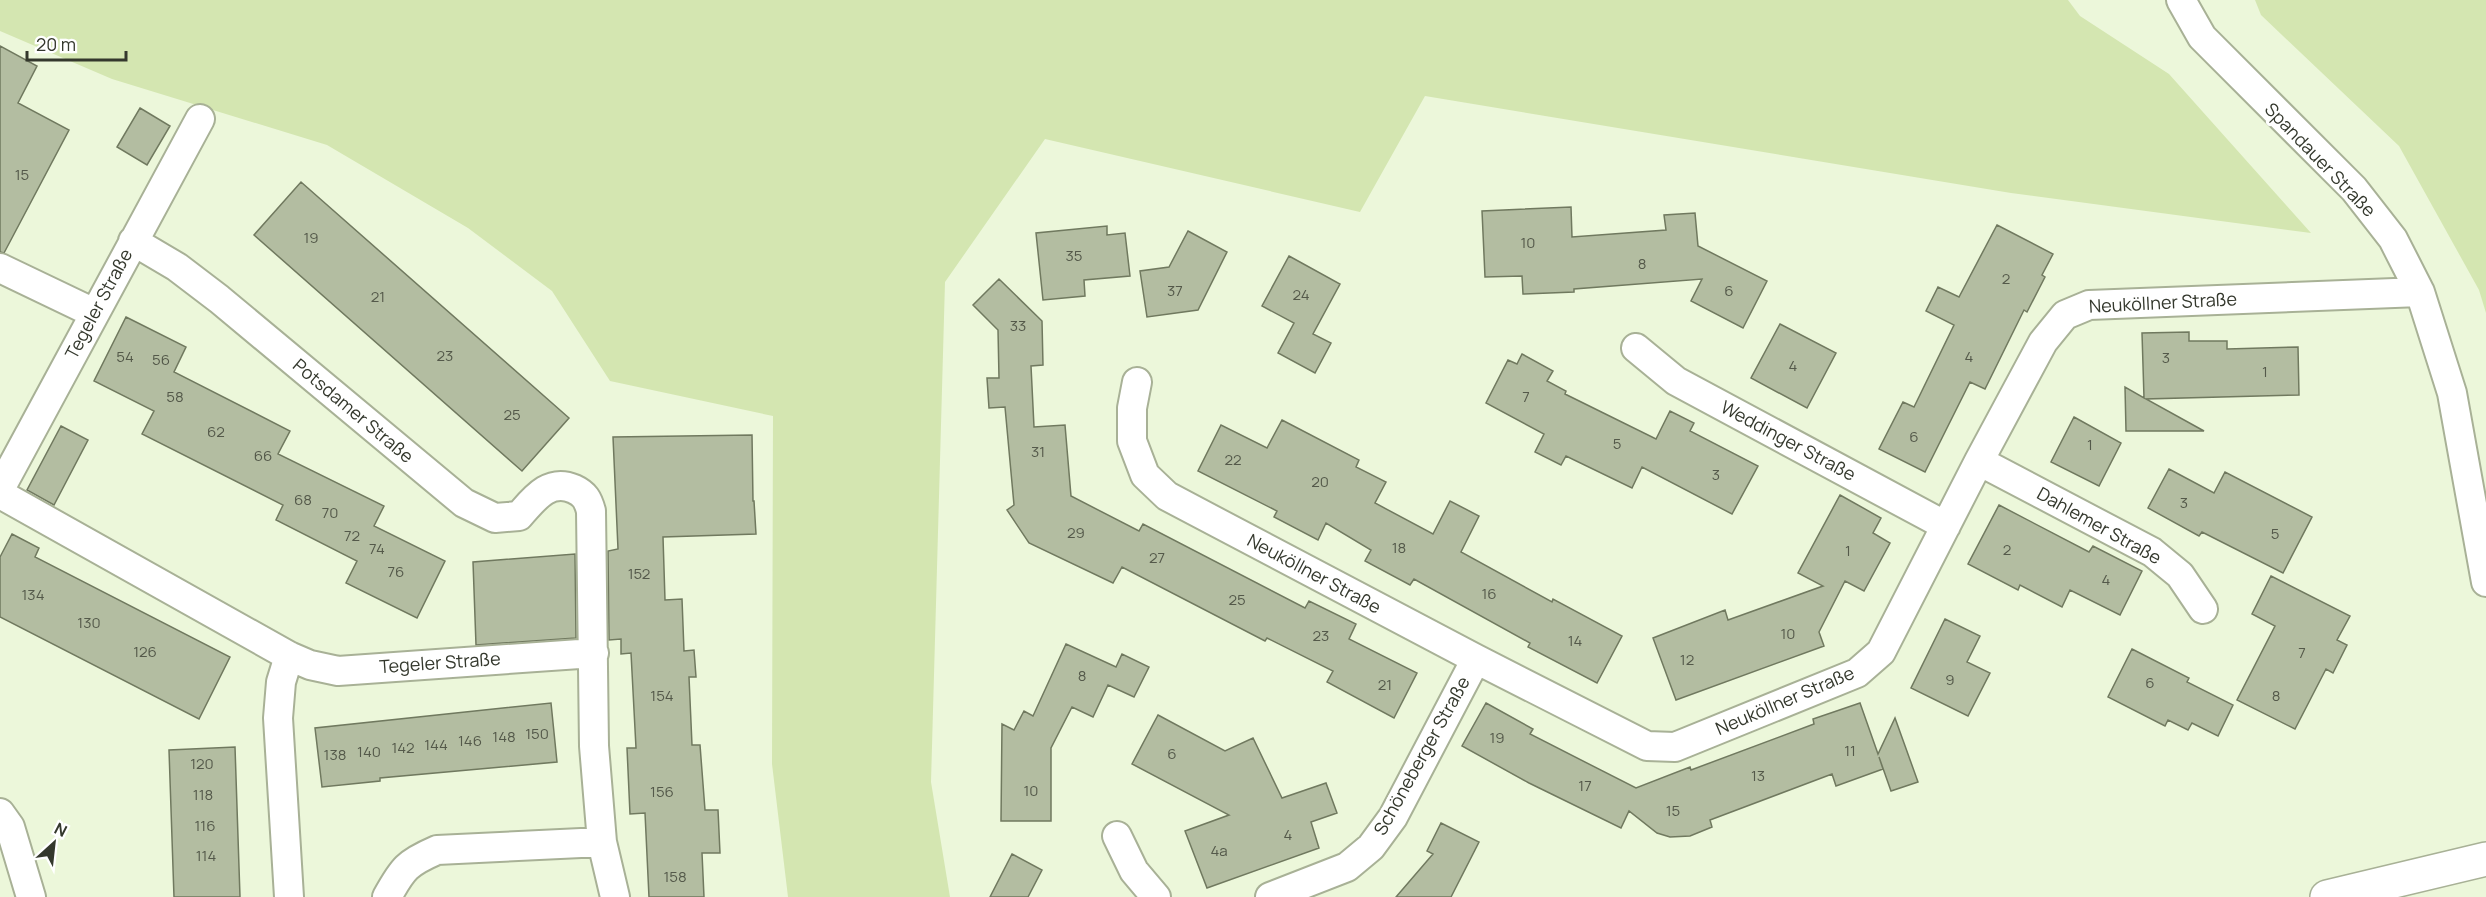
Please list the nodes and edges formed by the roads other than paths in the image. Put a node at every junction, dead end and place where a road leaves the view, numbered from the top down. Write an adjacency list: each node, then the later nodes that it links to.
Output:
1 (2181, 0): 5 (street, Spandauer Straße)
2 (200, 119): 3 (street, Tegeler Straße)
3 (133, 240): 6 (street, Tegeler Straße); 14 (street, Potsdamer Straße)
4 (0, 268): 6 (street)
5 (2420, 292): 9 (street, Neuköllner Straße); 12 (street, Spandauer Straße)
6 (94, 314): 10 (street, Tegeler Straße)
7 (1635, 348): 11 (street, Weddinger Straße)
8 (1137, 382): 16 (street, Neuköllner Straße)
9 (1979, 461): 11 (street, Neuköllner Straße); 13 (street, Dahlemer Straße)
10 (0, 491): 15 (street, Tegeler Straße)
11 (1946, 526): 16 (street, Neuköllner Straße)
12 (2486, 582)
13 (2203, 609)
14 (594, 652): 15 (street, Tegeler Straße); 19 (street)
15 (289, 656): 22 (street)
16 (1476, 659): 26 (street, Schöneberger Straße)
17 (0, 813): 21 (street)
18 (1117, 836): 25 (street)
19 (602, 842): 23 (street); 24 (street)
20 (2486, 859): 27 (street)
21 (31, 897)
22 (289, 897)
23 (387, 897)
24 (615, 897)
25 (1156, 897)
26 (1270, 897)
27 (2327, 897)

